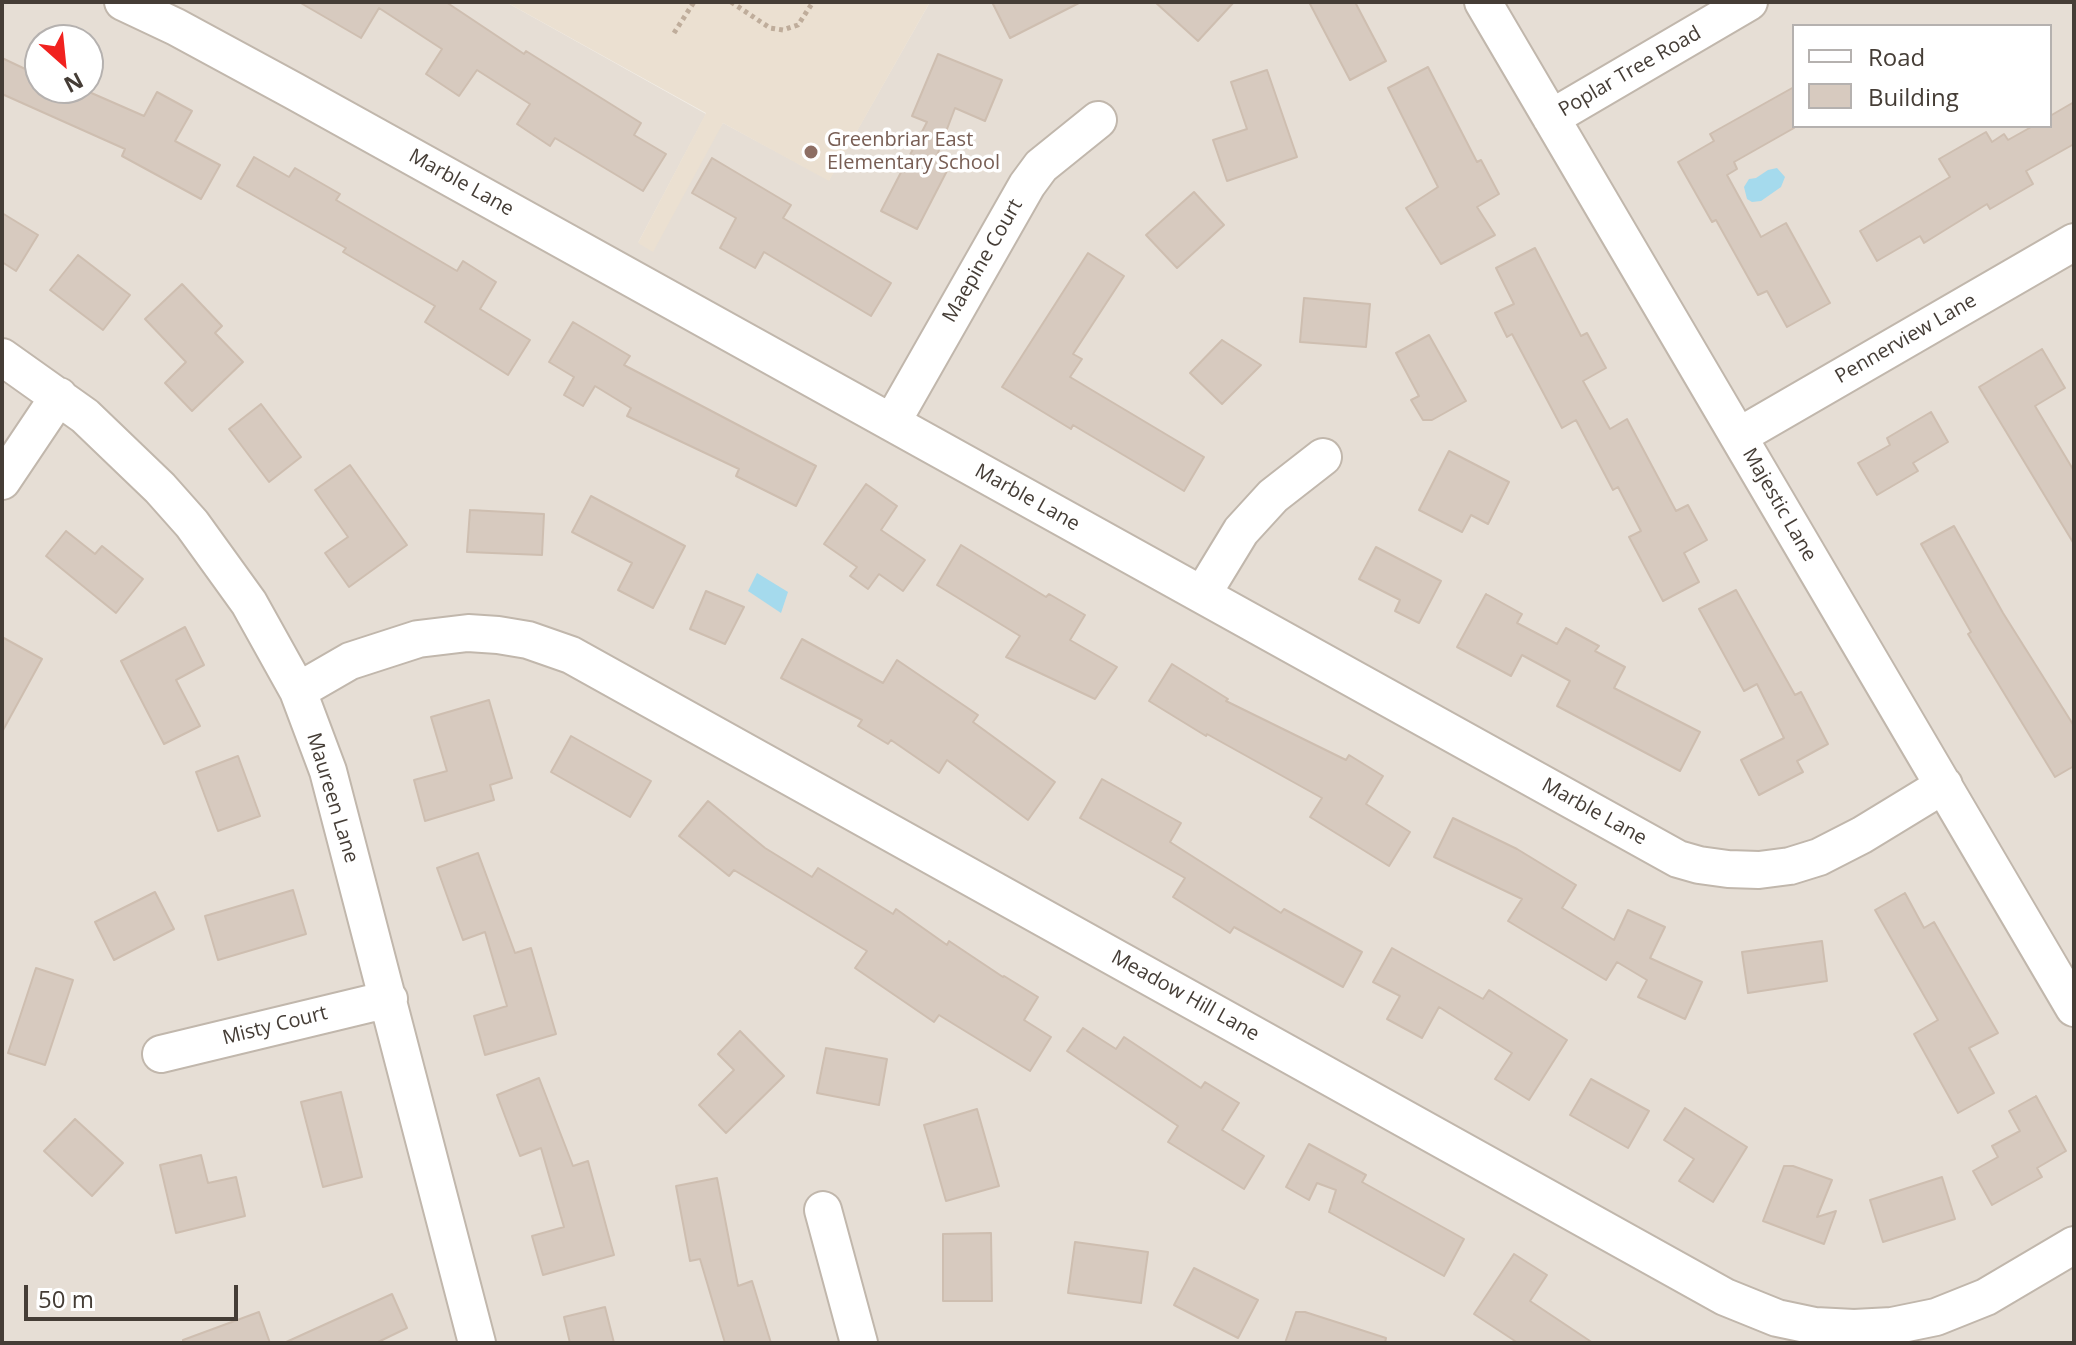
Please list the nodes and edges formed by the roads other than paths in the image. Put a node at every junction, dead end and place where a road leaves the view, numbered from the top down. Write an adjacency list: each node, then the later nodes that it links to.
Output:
1 (123, 2): 9 (street, Marble Lane)
2 (1483, 2): 4 (street, Majestic Lane)
3 (1749, 2): 4 (street, Poplar Tree Road)
4 (1551, 118): 10 (street, Majestic Lane)
5 (1098, 120): 9 (street, Maepine Court)
6 (2069, 257): 10 (street, Pennerview Lane)
7 (2, 357): 8 (street, Maureen Lane)
8 (59, 396): 12 (street); 14 (street, Maureen Lane)
9 (892, 422): 13 (street, Marble Lane)
10 (1739, 436): 15 (street, Majestic Lane)
11 (1323, 457): 13 (street)
12 (2, 481)
13 (1202, 595): 15 (street, Marble Lane)
14 (298, 691): 16 (street, Maureen Lane); 20 (street, Meadow Hill Lane)
15 (1944, 785): 17 (street, Majestic Lane)
16 (389, 999): 18 (street, Misty Court); 21 (street, Maureen Lane)
17 (2074, 1008)
18 (161, 1054)
19 (823, 1210): 22 (street)
20 (2074, 1245)
21 (477, 1343)
22 (859, 1343)

